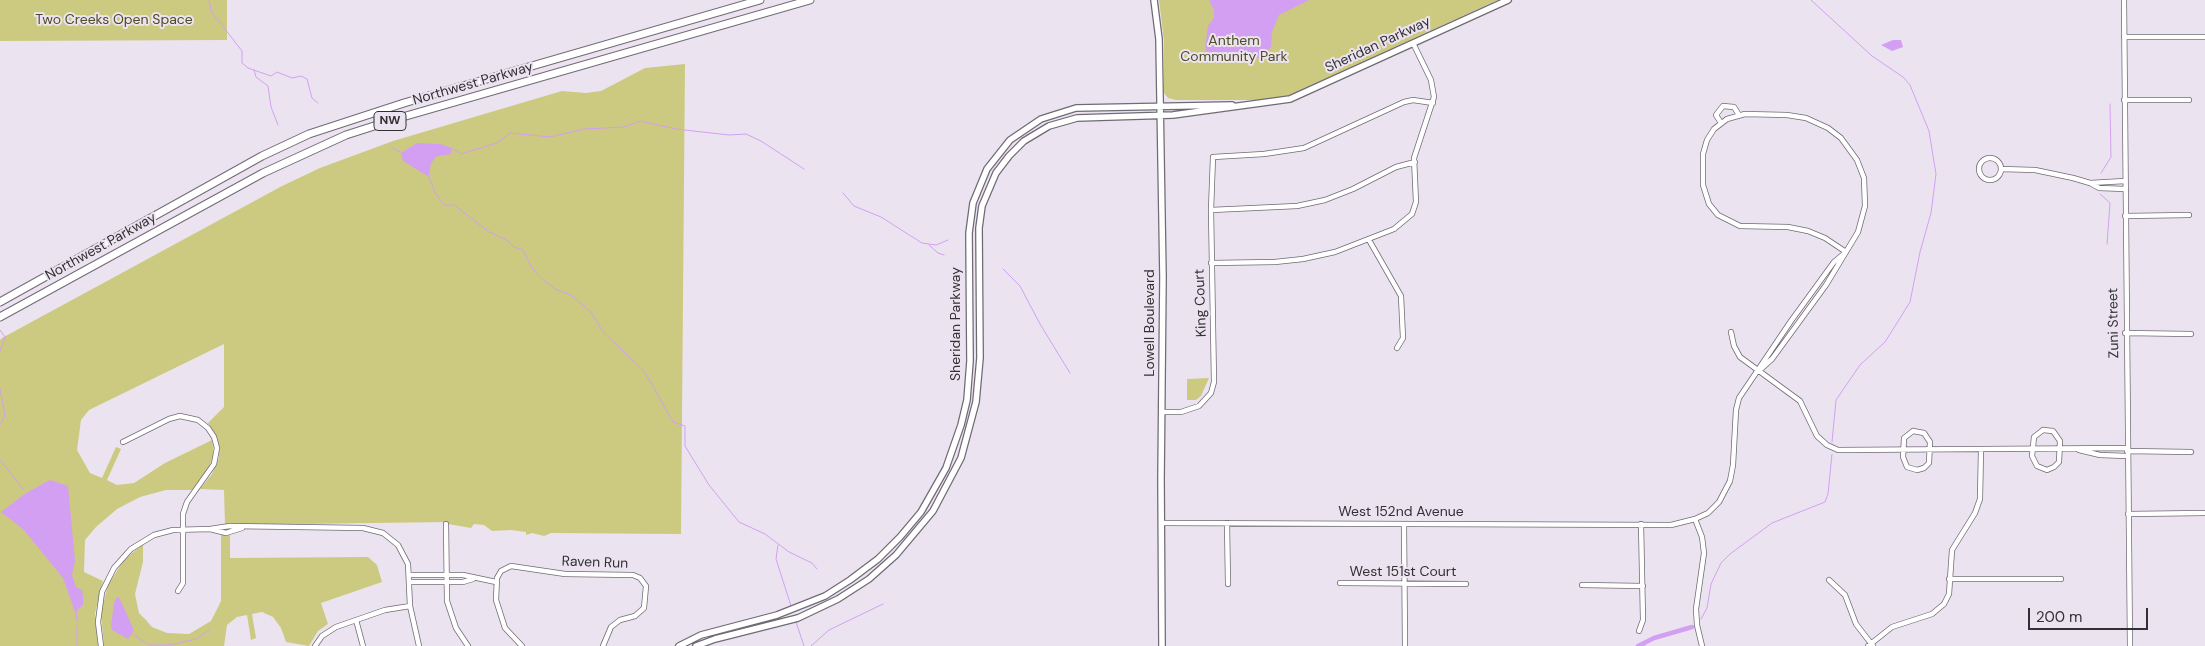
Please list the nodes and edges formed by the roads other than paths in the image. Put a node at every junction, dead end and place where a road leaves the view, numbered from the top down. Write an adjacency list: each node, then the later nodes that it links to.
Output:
1 (760, 0): 30 (highway, Northwest Parkway / NW)
2 (810, 0): 31 (highway, Northwest Parkway / NW)
3 (1154, 0): 13 (main road, Lowell Boulevard)
4 (1508, 0): 8 (main road, Sheridan Parkway)
5 (2124, 0): 6 (street, Zuni Street)
6 (2124, 37): 7 (street); 9 (street, Zuni Street)
7 (2205, 37)
8 (1413, 43): 11 (street); 12 (main road, Sheridan Parkway)
9 (2124, 100): 10 (street); 19 (street, Zuni Street)
10 (2189, 100)
11 (1433, 103): 17 (street); 22 (street, King Court)
12 (1257, 104): 13 (main road, Sheridan Parkway); 15 (main road, Sheridan Parkway)
13 (1159, 106): 15 (main road, Lowell Boulevard); 75 (main road, Sheridan Parkway)
14 (1740, 115): 16 (street); 16 (street); 26 (street)
15 (1160, 116): 39 (main road, Lowell Boulevard); 86 (main road, Sheridan Parkway)
16 (1722, 123): 26 (street)
17 (1414, 162): 22 (street); 25 (street)
18 (2001, 169): 18 (street); 20 (street)
19 (2124, 180): 20 (street); 21 (street, Zuni Street)
20 (2090, 183): 21 (street)
21 (2124, 189): 23 (street, Zuni Street)
22 (1210, 210): 27 (street, King Court)
23 (2125, 216): 24 (street); 35 (street, Zuni Street)
24 (2189, 216)
25 (1369, 240): 27 (street); 37 (street)
26 (1846, 252): 28 (street); 29 (street)
27 (1211, 263): 39 (street, King Court)
28 (1814, 289): 29 (street); 32 (street)
29 (1820, 293): 33 (street)
30 (0, 302)
31 (0, 316)
32 (1791, 321): 33 (street); 38 (street)
33 (1796, 326): 38 (street)
34 (1731, 332): 38 (street)
35 (2126, 333): 36 (street); 47 (street, Zuni Street)
36 (2191, 334)
37 (1397, 348)
38 (1759, 370): 46 (street); 51 (street)
39 (1163, 412): 54 (main road, Lowell Boulevard)
40 (123, 442): 57 (street)
41 (2075, 449): 45 (street); 47 (street); 47 (street)
42 (1930, 450): 43 (street); 46 (street); 46 (street); 46 (street)
43 (1981, 450): 44 (street); 60 (street)
44 (2032, 450): 45 (street); 45 (street); 45 (street)
45 (2060, 450)
46 (1903, 451)
47 (2127, 452): 48 (street); 50 (street, Zuni Street)
48 (2192, 452)
49 (2205, 513): 50 (street)
50 (2128, 514): 90 (street, Zuni Street)
51 (1695, 520): 56 (street, West 152nd Avenue); 89 (street)
52 (1228, 523): 54 (street, West 152nd Avenue); 55 (street, West 152nd Avenue); 66 (street)
53 (446, 524): 59 (street)
54 (1161, 524): 87 (main road, Lowell Boulevard)
55 (1404, 524): 56 (street, West 152nd Avenue); 67 (street)
56 (1641, 524): 70 (street)
57 (183, 529): 58 (street); 71 (street); 78 (street)
58 (409, 575): 59 (street); 63 (street)
59 (446, 578): 63 (street); 64 (street); 82 (street)
60 (1949, 579): 61 (street); 77 (street)
61 (2061, 579)
62 (1829, 580): 77 (street)
63 (409, 582): 72 (street)
64 (496, 582): 83 (street); 84 (street, Raven Run)
65 (1340, 583): 67 (street, West 151st Court)
66 (1228, 584)
67 (1404, 584): 68 (street, West 151st Court); 88 (street)
68 (1466, 584)
69 (1582, 585): 70 (street)
70 (1643, 586): 74 (street)
71 (178, 591)
72 (410, 606): 73 (street); 81 (street)
73 (356, 620): 79 (street); 80 (street)
74 (1639, 631)
75 (696, 637): 76 (main road, Sheridan Parkway); 86 (street)
76 (690, 643): 85 (main road, Sheridan Parkway)
77 (1870, 645)
78 (101, 646)
79 (315, 646)
80 (363, 646)
81 (419, 646)
82 (468, 646)
83 (522, 646)
84 (603, 646)
85 (679, 646)
86 (699, 646)
87 (1162, 646)
88 (1405, 646)
89 (1702, 646)
90 (2130, 646)

